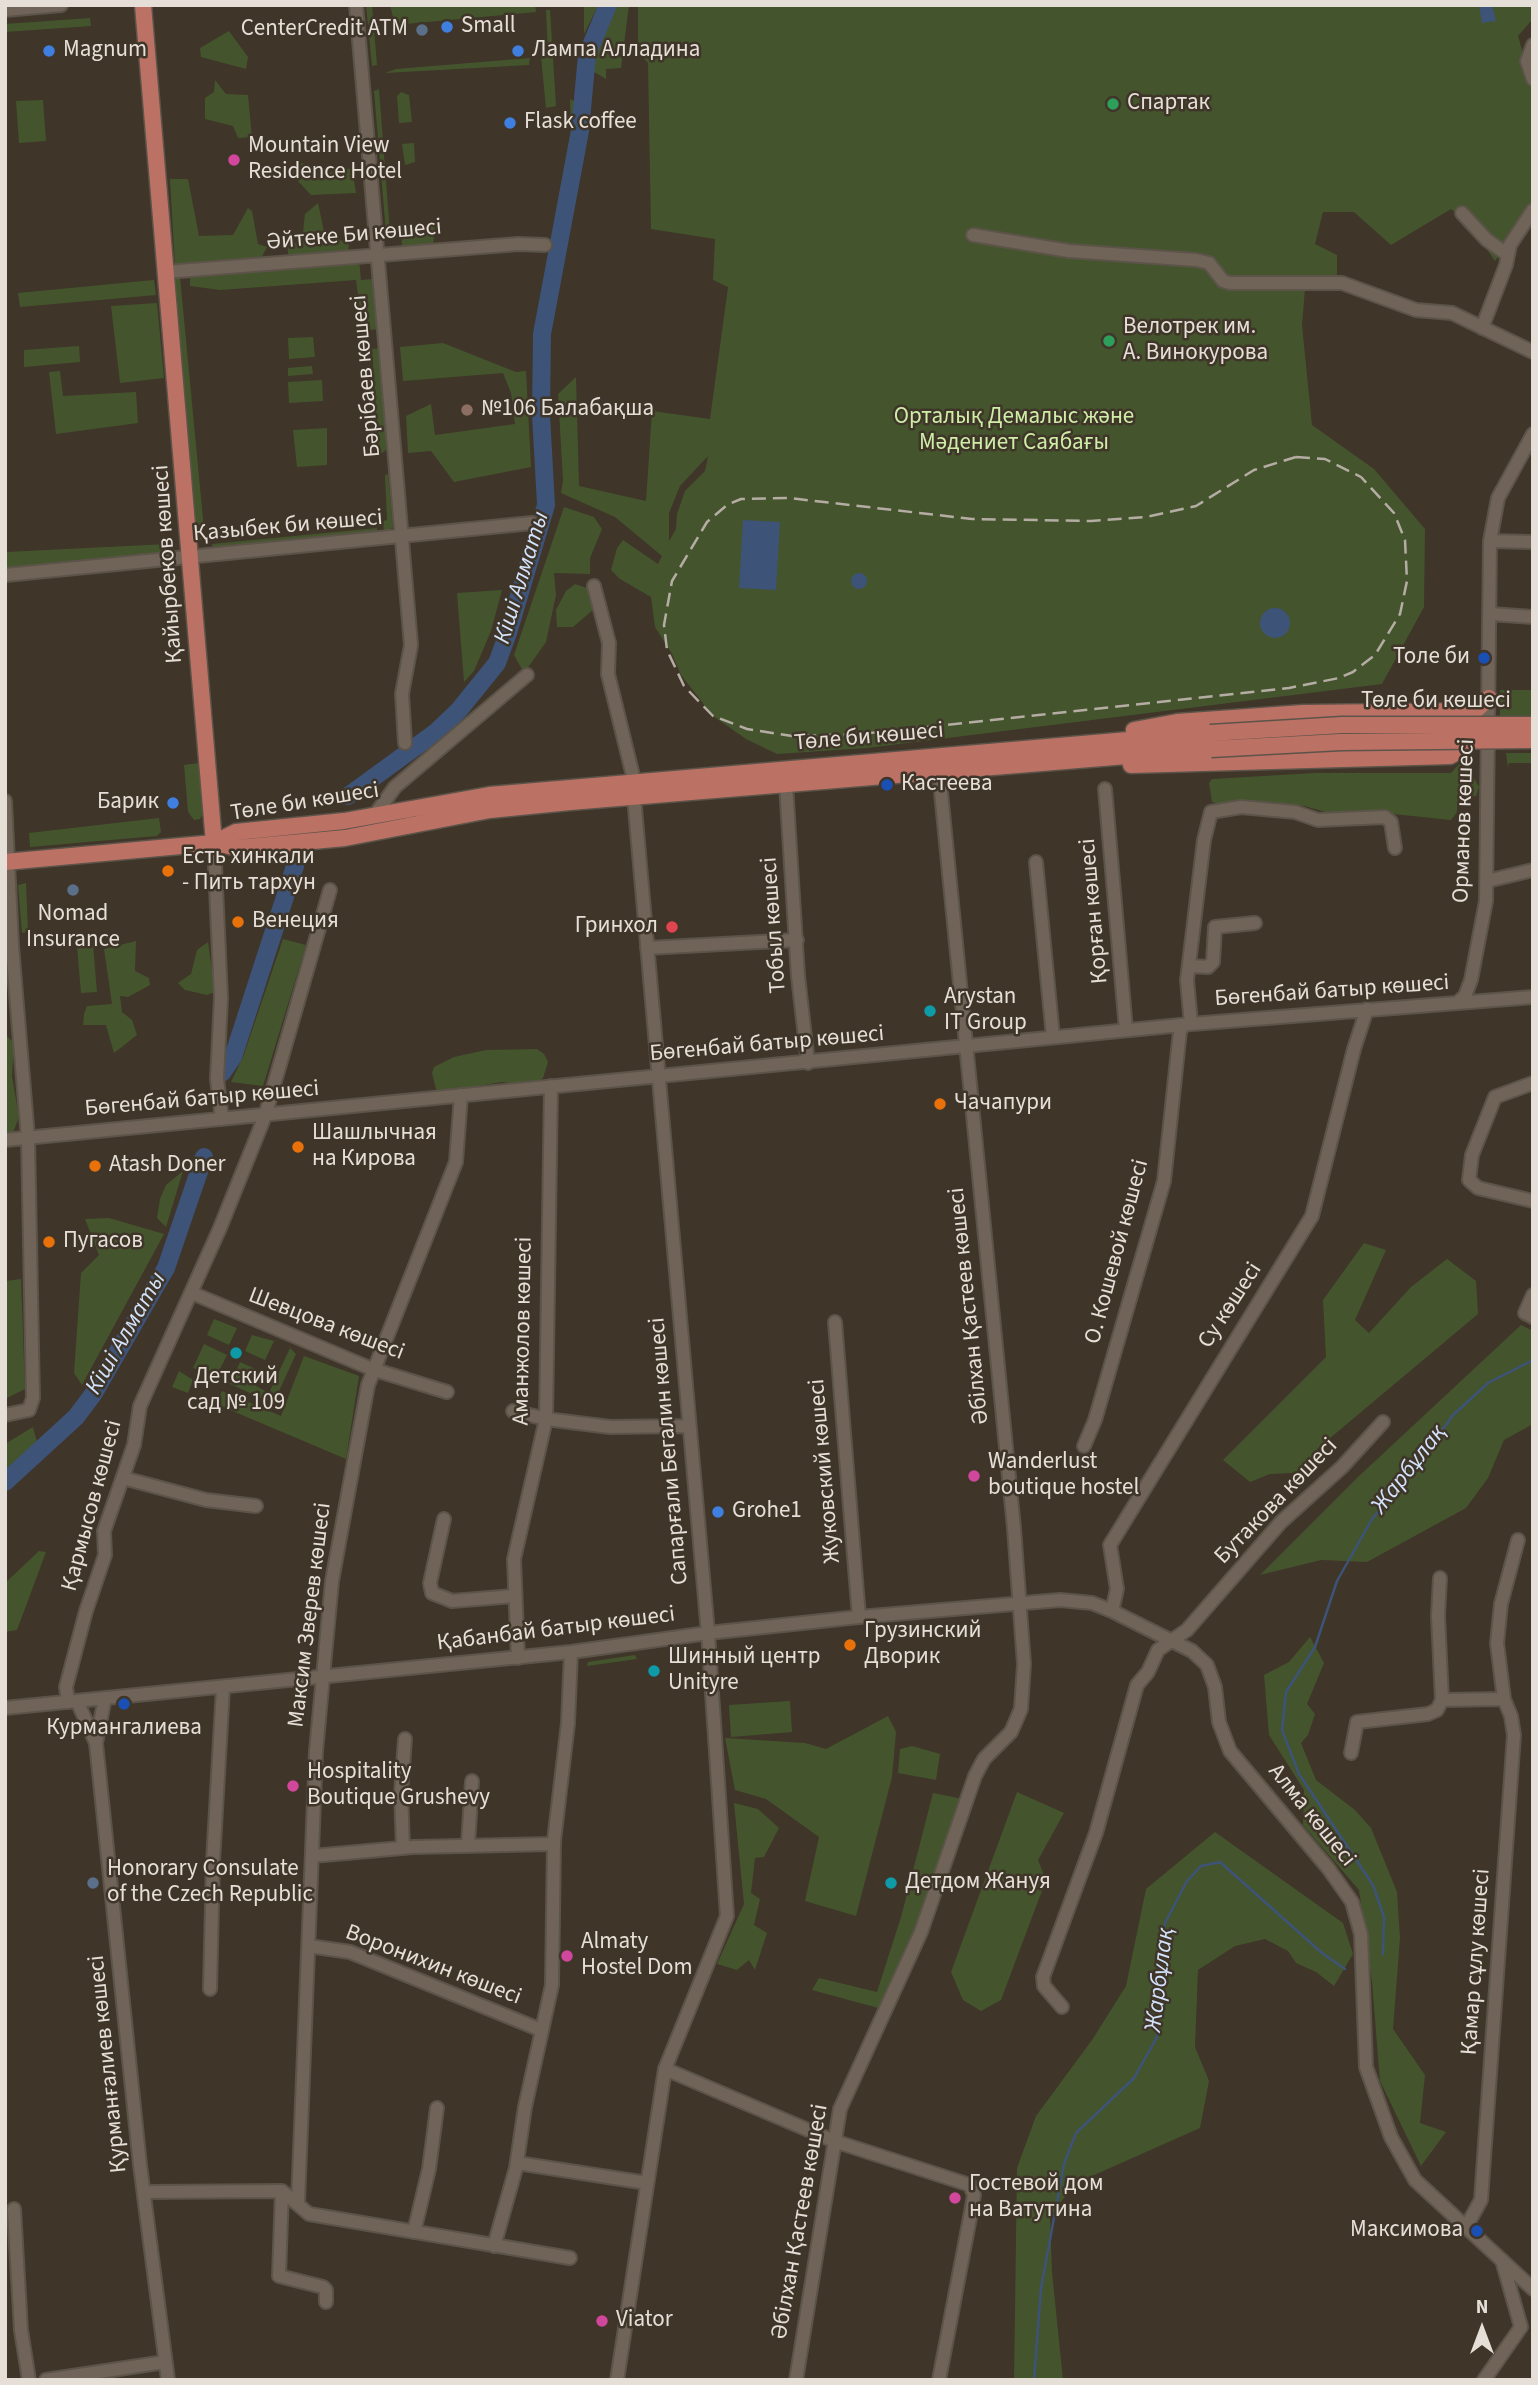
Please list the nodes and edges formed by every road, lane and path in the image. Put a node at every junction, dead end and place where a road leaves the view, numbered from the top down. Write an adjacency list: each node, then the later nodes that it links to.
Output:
1 (61, 5): 4 (street)
2 (143, 5): 13 (main road, Қайырбеков көшесі)
3 (356, 5): 11 (street, Бәрібаев көшесі)
4 (5, 10)
5 (1533, 45): 6 (street)
6 (1533, 79)
7 (1533, 210): 12 (street)
8 (1462, 213): 12 (street)
9 (973, 235): 14 (street)
10 (545, 245): 11 (street, Әйтеке Би көшесі)
11 (378, 255): 13 (street, Әйтеке Би көшесі); 18 (street, Бәрібаев көшесі)
12 (1508, 255): 14 (street)
13 (166, 272): 21 (main road, Қайырбеков көшесі)
14 (1482, 328): 15 (street)
15 (1533, 352)
16 (1533, 434): 19 (street, Орманов көшесі)
17 (532, 523): 18 (street, Қазыбек би көшесі)
18 (402, 538): 21 (street, Қазыбек би көшесі); 32 (street, Бәрібаев көшесі)
19 (1490, 541): 20 (street); 24 (street, Орманов көшесі)
20 (1533, 542)
21 (192, 558): 22 (street, Қазыбек би көшесі); 42 (main road, Қайырбеков көшесі)
22 (5, 575)
23 (594, 586): 36 (street)
24 (1490, 614): 25 (street); 27 (street, Орманов көшесі)
25 (1533, 617)
26 (527, 675): 41 (street)
27 (1489, 698): 28 (main road); 47 (street, Орманов көшесі)
28 (1455, 711): 33 (main road); 34 (main road)
29 (1533, 724): 31 (main road, Төле би көшесі, bridge)
30 (1533, 740): 31 (main road, Төле би көшесі, bridge)
31 (1211, 741): 33 (main road, Төле би көшесі); 34 (main road, Төле би көшесі)
32 (405, 743)
33 (1070, 744): 36 (main road, Төле би көшесі)
34 (1073, 761): 35 (main road, Төле би көшесі)
35 (939, 772): 37 (main road, Төле би көшесі); 59 (street, Әбілхан Қастеев көшесі)
36 (634, 780): 41 (main road, Төле би көшесі)
37 (786, 785): 39 (main road, Төле би көшесі); 50 (street, Тобыл көшесі)
38 (1105, 789): 57 (street, Қорған көшесі)
39 (634, 797): 42 (main road, Төле би көшесі); 51 (street, Сапарғали Бегалин көшесі)
40 (5, 801): 44 (street)
41 (374, 816): 42 (main road, Төле би көшесі)
42 (214, 843): 44 (main road, Төле би көшесі); 66 (street, Қайырбеков көшесі)
43 (1395, 848): 52 (street, О. Кошевой көшесі)
44 (8, 862): 67 (street)
45 (1036, 862): 58 (street)
46 (1533, 870): 47 (street)
47 (1487, 881): 54 (street, Орманов көшесі)
48 (330, 890): 65 (street, Қармысов көшесі)
49 (1255, 923): 52 (street)
50 (797, 940): 51 (street); 60 (street, Тобыл көшесі)
51 (647, 948): 61 (street, Сапарғали Бегалин көшесі)
52 (1189, 966): 56 (street, О. Кошевой көшесі)
53 (1533, 998): 54 (street, Бөгенбай батыр көшесі)
54 (1457, 1003): 55 (street, Бөгенбай батыр көшесі)
55 (1367, 1009): 56 (street, Бөгенбай батыр көшесі); 89 (street, Су көшесі)
56 (1187, 1024): 57 (street, Бөгенбай батыр көшесі); 81 (street, О. Кошевой көшесі)
57 (1126, 1030): 58 (street, Бөгенбай батыр көшесі)
58 (1053, 1037): 59 (street, Бөгенбай батыр көшесі)
59 (967, 1047): 60 (street, Бөгенбай батыр көшесі); 88 (street, Әбілхан Қастеев көшесі)
60 (808, 1063): 61 (street, Бөгенбай батыр көшесі)
61 (658, 1077): 63 (street, Бөгенбай батыр көшесі); 80 (street, Сапарғали Бегалин көшесі)
62 (1533, 1083): 69 (street)
63 (551, 1086): 64 (street, Бөгенбай батыр көшесі); 78 (street, Аманжолов көшесі)
64 (461, 1095): 65 (street, Бөгенбай батыр көшесі); 74 (street, Максим Зверев көшесі)
65 (265, 1116): 66 (street, Бөгенбай батыр көшесі); 70 (street, Қармысов көшесі)
66 (222, 1119): 67 (street, Бөгенбай батыр көшесі)
67 (28, 1138): 68 (street, Бөгенбай батыр көшесі); 77 (street)
68 (5, 1140)
69 (1533, 1201)
70 (192, 1293): 74 (street, Шевцова көшесі); 82 (street, Қармысов көшесі)
71 (1533, 1295): 72 (street)
72 (1533, 1317)
73 (835, 1322): 90 (street, Жуковский көшесі)
74 (372, 1369): 75 (street, Шевцова көшесі); 95 (street, Максим Зверев көшесі)
75 (447, 1392)
76 (513, 1411): 78 (street)
77 (5, 1415)
78 (546, 1419): 80 (street); 87 (street, Аманжолов көшесі)
79 (1383, 1422): 92 (street, Бутакова көшесі)
80 (689, 1426): 91 (street, Сапарғали Бегалин көшесі)
81 (1084, 1446)
82 (123, 1478): 83 (street); 100 (street, Қармысов көшесі)
83 (256, 1506)
84 (444, 1519): 87 (street)
85 (1518, 1540): 98 (street, Қамар сұлу көшесі)
86 (1440, 1578): 99 (street)
87 (514, 1596): 94 (street, Аманжолов көшесі)
88 (1021, 1604): 89 (street, Қабанбай батыр көшесі); 90 (street, Қабанбай батыр көшесі); 116 (street, Әбілхан Қастеев көшесі)
89 (1112, 1611): 92 (street, Алма көшесі)
90 (859, 1617): 91 (street, Қабанбай батыр көшесі)
91 (708, 1633): 93 (street, Қабанбай батыр көшесі); 114 (street, Сапарғали Бегалин көшесі)
92 (1173, 1640): 112 (street); 123 (street, Алма көшесі)
93 (570, 1652): 94 (street, Қабанбай батыр көшесі); 106 (street)
94 (518, 1658): 95 (street, Қабанбай батыр көшесі)
95 (323, 1678): 96 (street, Қабанбай батыр көшесі); 109 (street, Максим Зверев көшесі)
96 (223, 1688): 97 (street, Қабанбай батыр көшесі); 111 (street)
97 (105, 1698): 100 (street, Қабанбай батыр көшесі); 103 (street)
98 (1504, 1699): 99 (street); 123 (street, Қамар сұлу көшесі)
99 (1442, 1700): 104 (street)
100 (72, 1701): 101 (street, Қабанбай батыр көшесі); 103 (street)
101 (5, 1708)
102 (405, 1740): 108 (street)
103 (96, 1743): 120 (street, Қурманғалиев көшесі)
104 (1351, 1753)
105 (472, 1781): 107 (street)
106 (554, 1844): 107 (street); 113 (street)
107 (468, 1845): 108 (street)
108 (403, 1848): 109 (street)
109 (312, 1856): 110 (street, Максим Зверев көшесі)
110 (309, 1946): 113 (street, Воронихин көшесі); 121 (street, Максим Зверев көшесі)
111 (210, 1990)
112 (1062, 2007)
113 (541, 2030): 117 (street)
114 (665, 2069): 116 (street); 118 (street, Сапарғали Бегалин көшесі)
115 (437, 2108): 124 (street)
116 (834, 2141): 135 (street, Әбілхан Қастеев көшесі); 136 (street)
117 (517, 2163): 118 (street); 125 (street)
118 (647, 2183): 134 (street, Сапарғали Бегалин көшесі)
119 (282, 2191): 120 (street); 121 (street); 129 (street)
120 (144, 2192): 130 (street, Қурманғалиев көшесі)
121 (298, 2202): 124 (street)
122 (14, 2209): 131 (street)
123 (1466, 2227): 127 (street, Алма көшесі)
124 (414, 2232): 125 (street)
125 (494, 2246): 126 (street)
126 (570, 2258)
127 (1502, 2260): 128 (street, Алма көшесі); 137 (street)
128 (1533, 2289)
129 (326, 2302)
130 (165, 2362): 132 (street); 133 (street, Қурманғалиев көшесі)
131 (29, 2380)
132 (46, 2380)
133 (168, 2380)
134 (617, 2380)
135 (796, 2380)
136 (939, 2380)
137 (1483, 2380)

